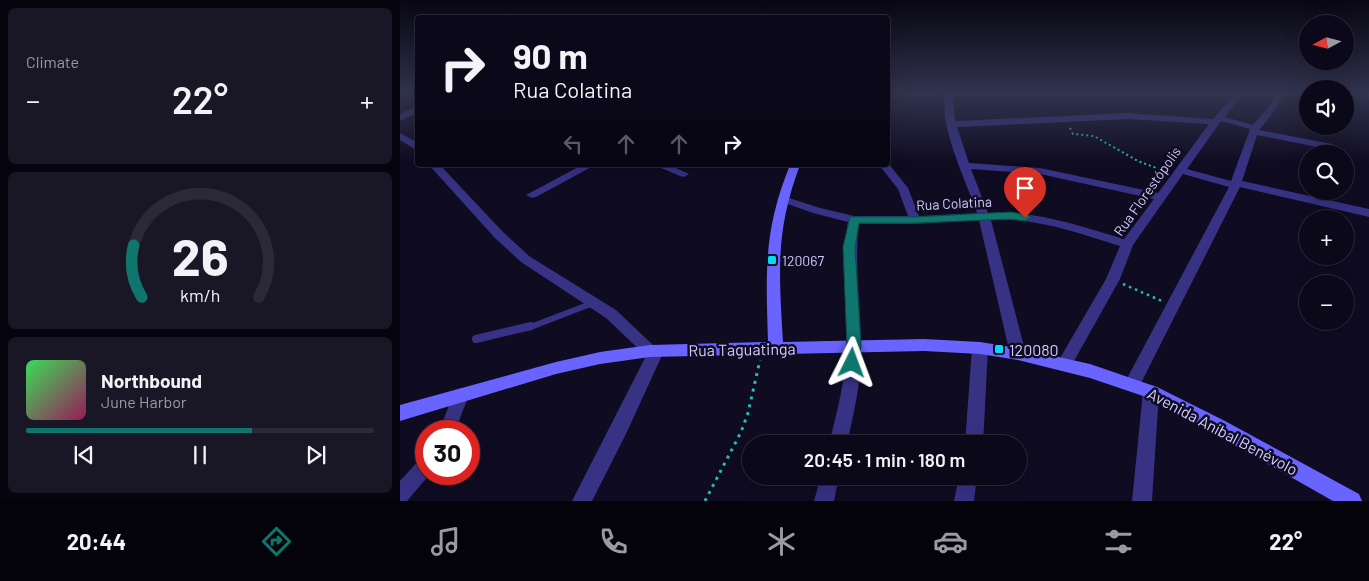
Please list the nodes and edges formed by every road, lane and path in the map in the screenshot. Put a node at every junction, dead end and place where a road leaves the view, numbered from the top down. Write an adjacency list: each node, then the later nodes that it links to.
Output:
1 (950, 117): 8 (street)
2 (1083, 117): 6 (street)
3 (1159, 117): 7 (street)
4 (1219, 117): 7 (street, Rua Florestópolis)
5 (1265, 117): 9 (street)
6 (1063, 118): 8 (street); 19 (path)
7 (1217, 120): 9 (street); 19 (street, Rua Florestópolis)
8 (951, 124): 13 (street)
9 (1255, 130): 11 (street); 21 (street)
10 (400, 136): 12 (street)
11 (1323, 145)
12 (415, 146)
13 (966, 166): 23 (street); 26 (street)
14 (436, 167): 31 (street)
15 (586, 167): 22 (street)
16 (665, 167): 20 (street)
17 (794, 167): 24 (street)
18 (886, 167): 28 (street)
19 (1178, 173): 21 (street); 23 (street, Rua Florestópolis)
20 (684, 174)
21 (1235, 184): 25 (street); 32 (street)
22 (532, 194)
23 (1160, 197): 29 (street, Rua Florestópolis)
24 (783, 199): 27 (street, Rua Colatina); 36 (street)
25 (1369, 213)
26 (984, 217): 28 (street, Rua Colatina); 29 (street, Rua Colatina); 38 (street)
27 (854, 220): 28 (street, Rua Colatina); 34 (street)
28 (915, 220)
29 (1127, 244): 30 (street, Rua Florestópolis)
30 (1113, 279): 32 (path); 39 (street, Rua Florestópolis)
31 (593, 303): 33 (lane); 37 (street)
32 (1173, 306): 41 (street)
33 (476, 339)
34 (854, 347): 35 (street, Rua Taguatinga); 36 (street, Rua Taguatinga); 46 (street)
35 (980, 348): 38 (street, Rua Taguatinga); 47 (street)
36 (769, 349): 37 (street, Rua Taguatinga); 54 (path)
37 (653, 351): 43 (street, Rua Taguatinga); 53 (street)
38 (1018, 354): 39 (street, Rua Taguatinga)
39 (1064, 364): 40 (street, Rua Taguatinga)
40 (1090, 371): 41 (street, Avenida Aníbal Benévolo)
41 (1132, 384): 42 (street, Avenida Aníbal Benévolo)
42 (1152, 392): 52 (street, Avenida Aníbal Benévolo); 57 (street)
43 (461, 395): 44 (street, Rua Taguatinga); 45 (street)
44 (400, 413)
45 (451, 420)
46 (840, 435)
47 (975, 435)
48 (415, 478): 51 (street)
49 (828, 485): 55 (street)
50 (967, 485): 56 (street)
51 (401, 493)
52 (1328, 494): 58 (street, Avenida Aníbal Benévolo)
53 (582, 501)
54 (705, 501)
55 (824, 501)
56 (964, 501)
57 (1142, 501)
58 (1352, 501)

